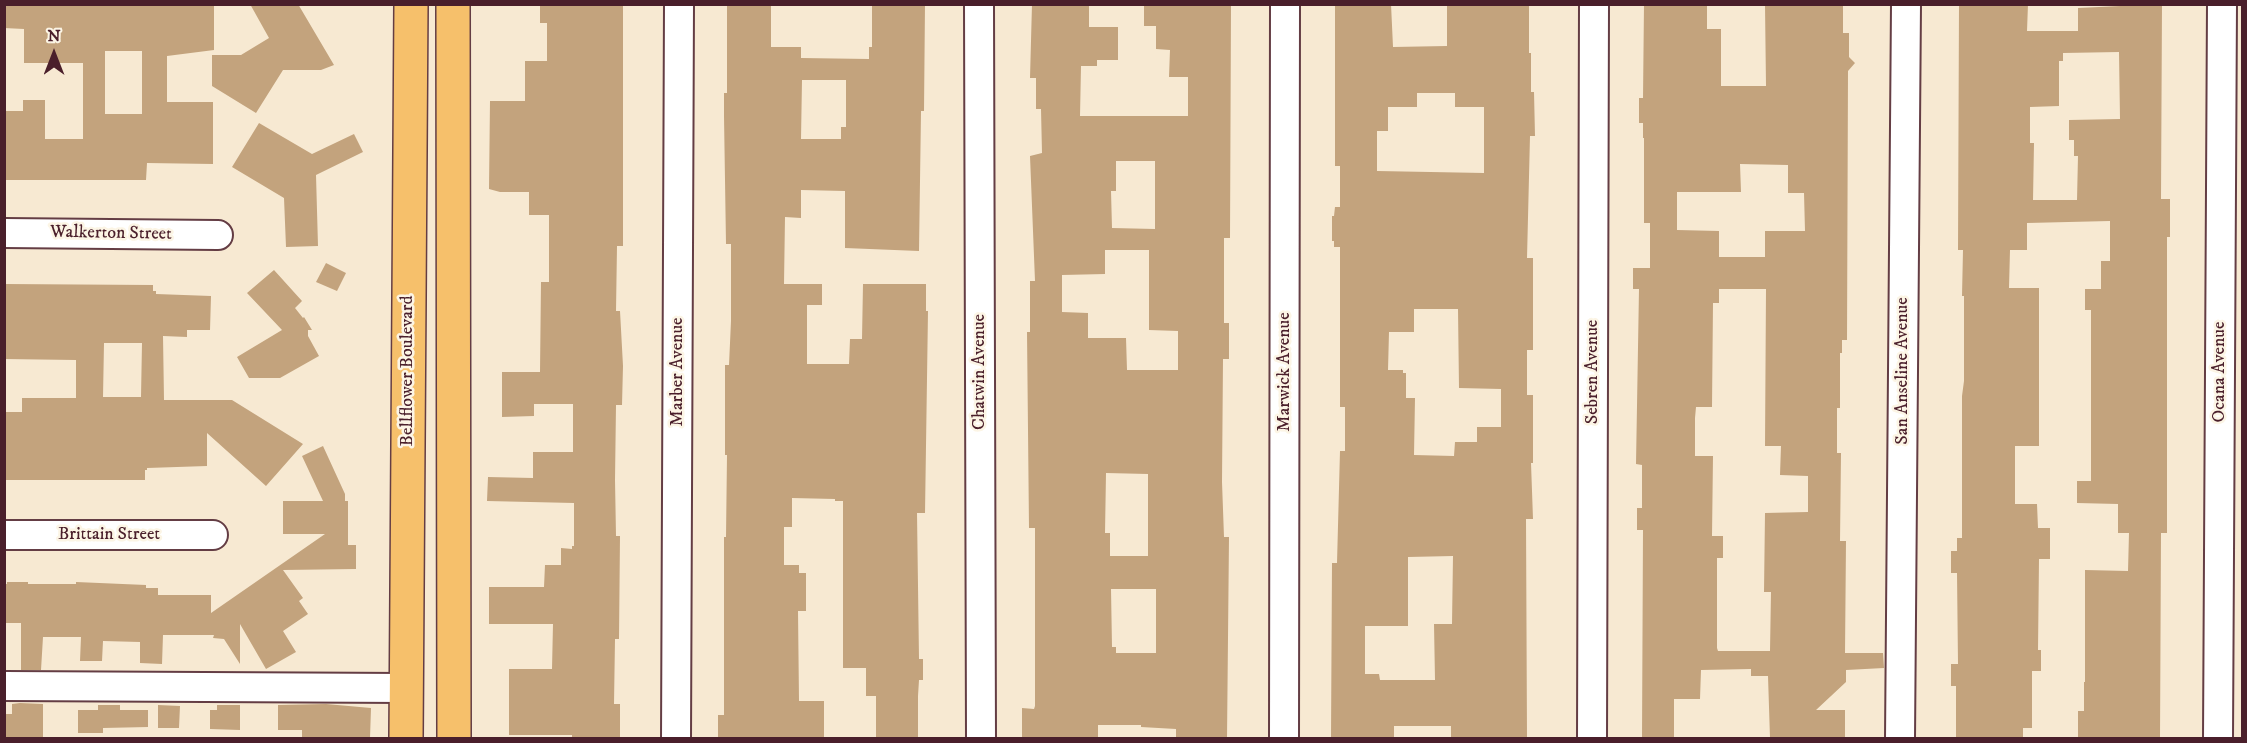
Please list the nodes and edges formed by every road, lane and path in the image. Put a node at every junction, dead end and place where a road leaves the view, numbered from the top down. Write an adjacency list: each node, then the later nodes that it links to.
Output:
1 (411, 4): 14 (main road, Bellflower Boulevard)
2 (453, 4): 16 (main road)
3 (680, 4): 17 (street, Marber Avenue)
4 (979, 4): 18 (street, Chatwin Avenue)
5 (1285, 4): 19 (street, Marwick Avenue)
6 (1594, 4): 20 (street, Sebren Avenue)
7 (1906, 4): 21 (street, San Anseline Avenue)
8 (2222, 4): 22 (street, Ocana Avenue)
9 (4, 233): 10 (street, Walkerton Street)
10 (218, 235)
11 (4, 535): 12 (street, Brittain Street)
12 (213, 535)
13 (4, 687): 14 (street)
14 (406, 688): 15 (main road, Bellflower Boulevard)
15 (406, 738)
16 (454, 738)
17 (676, 738)
18 (981, 738)
19 (1284, 738)
20 (1592, 738)
21 (1900, 738)
22 (2218, 738)

